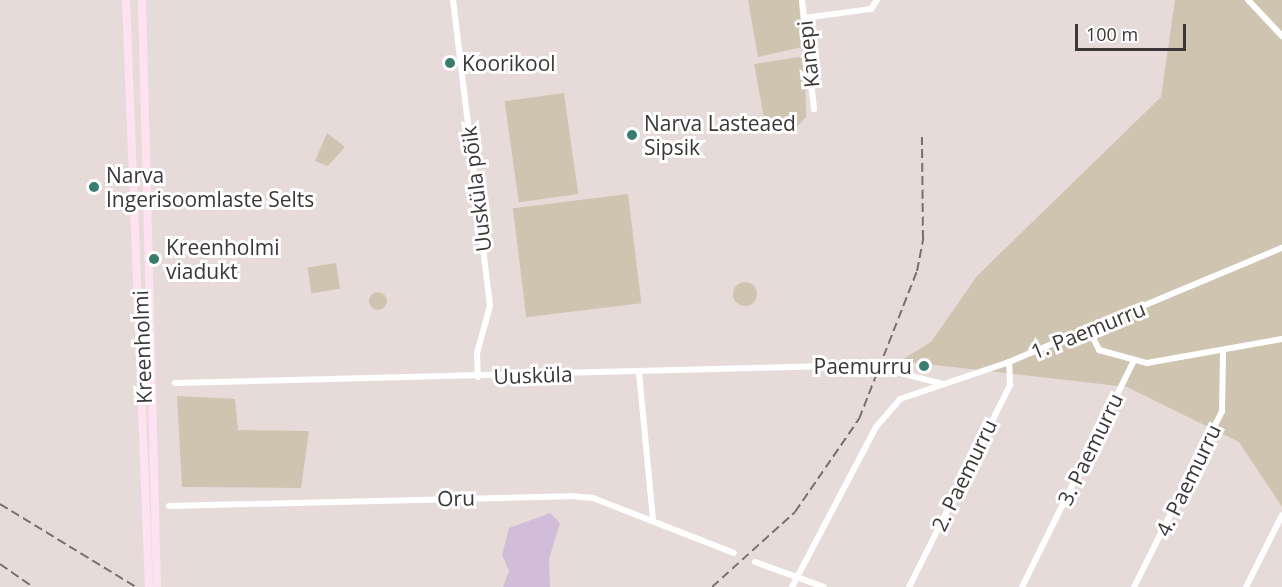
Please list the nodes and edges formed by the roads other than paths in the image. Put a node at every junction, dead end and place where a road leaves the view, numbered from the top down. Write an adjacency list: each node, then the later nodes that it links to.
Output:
1 (126, 0): 9 (main road, Kreenholmi)
2 (142, 0): 8 (main road, Kreenholmi)
3 (453, 0): 19 (street, Uusküla põik)
4 (802, 0): 7 (street, Kanepi)
5 (877, 0): 7 (street)
6 (1248, 0): 10 (street)
7 (804, 18): 11 (street, Kanepi)
8 (144, 31): 9 (main road); 22 (main road, Kreenholmi)
9 (127, 32): 22 (main road, Kreenholmi)
10 (1282, 36)
11 (814, 109)
12 (1282, 248): 13 (street, 1. Paemurru)
13 (1089, 330): 16 (street, 1. Paemurru); 17 (street)
14 (1282, 339): 15 (street)
15 (1223, 351): 17 (street); 35 (street, 4. Paemurru)
16 (1009, 362): 21 (street, 1. Paemurru); 33 (street, 2. Paemurru)
17 (1132, 362): 34 (street, 3. Paemurru)
18 (639, 372): 19 (street, Uusküla); 21 (street, Uusküla); 25 (street)
19 (478, 376): 20 (street, Uusküla)
20 (175, 383)
21 (944, 384): 28 (street, 1. Paemurru)
22 (150, 447): 29 (main road, Kreenholmi); 30 (main road, Kreenholmi)
23 (169, 506): 25 (street, Oru)
24 (1282, 515): 36 (street)
25 (653, 521): 26 (street, Oru)
26 (734, 553)
27 (754, 562): 28 (street)
28 (796, 578): 31 (street); 32 (street)
29 (149, 587)
30 (157, 587)
31 (792, 587)
32 (824, 587)
33 (909, 587)
34 (1022, 587)
35 (1134, 587)
36 (1246, 587)

